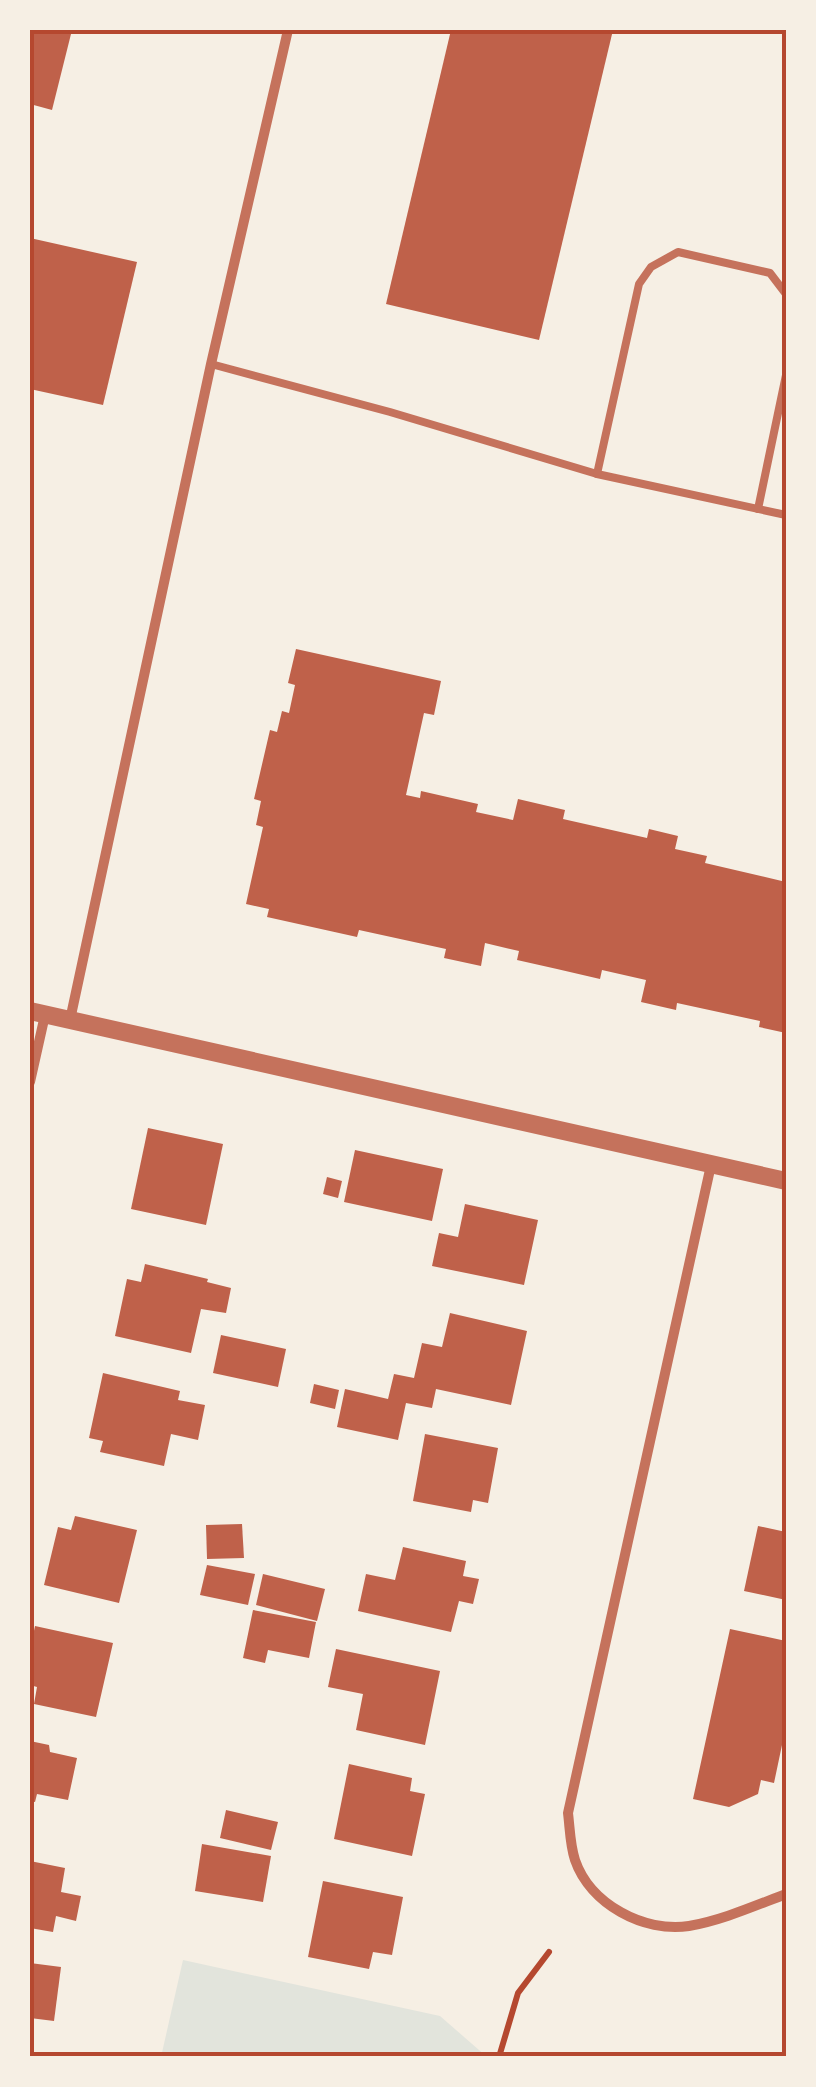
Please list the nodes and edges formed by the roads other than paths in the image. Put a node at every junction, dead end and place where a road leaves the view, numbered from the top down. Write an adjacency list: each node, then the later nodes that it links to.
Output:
1 (288, 30): 3 (street)
2 (786, 294): 5 (lane)
3 (211, 364): 5 (lane); 9 (street)
4 (786, 375): 6 (lane)
5 (597, 474): 6 (lane)
6 (758, 509): 7 (lane)
7 (786, 515)
8 (38, 1013): 9 (street); 10 (street)
9 (70, 1021): 11 (street)
10 (30, 1082)
11 (711, 1165): 12 (street); 13 (street)
12 (786, 1181)
13 (786, 1894)

